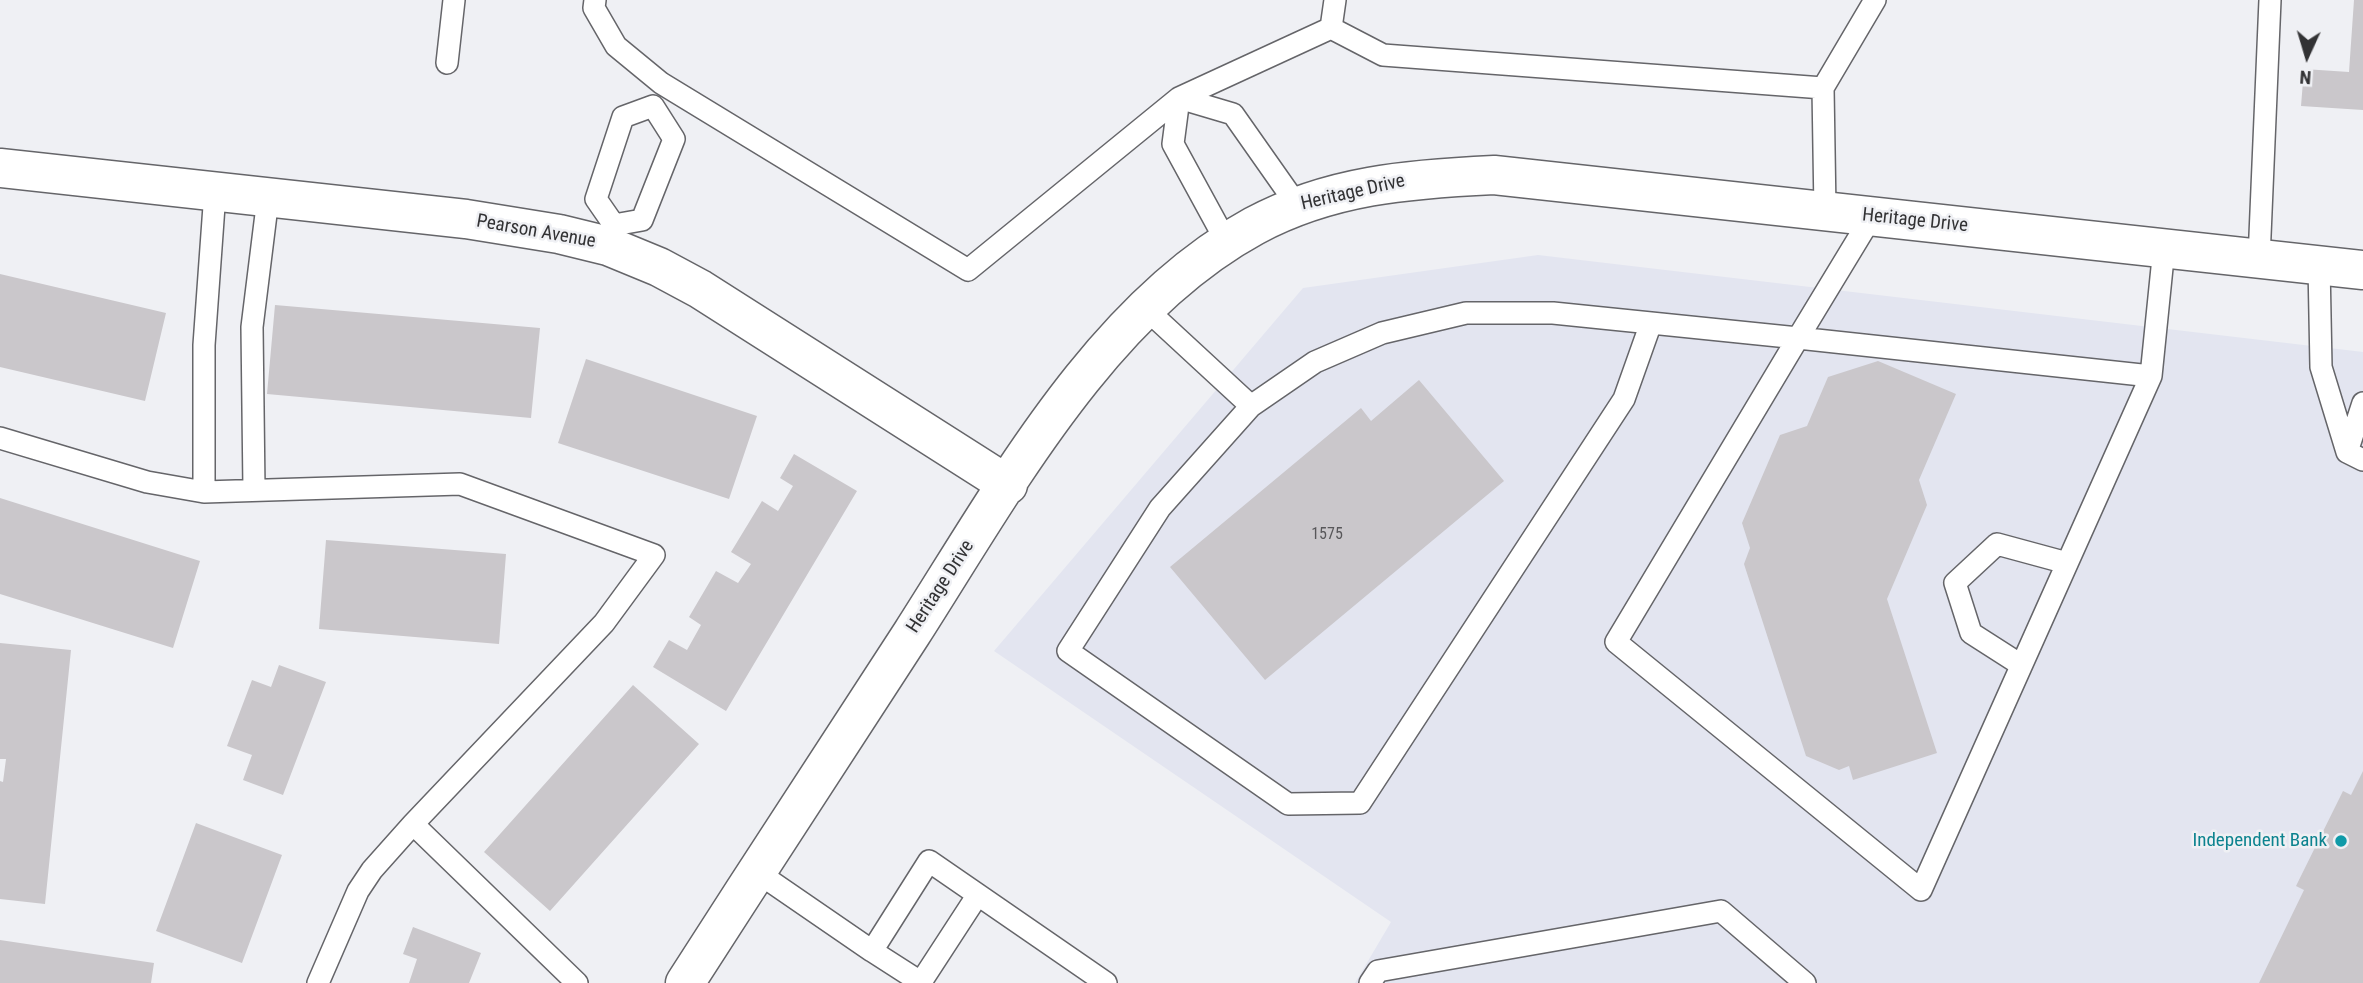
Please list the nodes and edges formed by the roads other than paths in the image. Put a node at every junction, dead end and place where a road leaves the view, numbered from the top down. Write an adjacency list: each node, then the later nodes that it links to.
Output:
1 (454, 0): 7 (lane)
2 (596, 0): 8 (lane)
3 (1335, 0): 6 (lane)
4 (1875, 0): 9 (lane)
5 (2270, 0): 21 (lane)
6 (1331, 28): 9 (lane); 10 (lane)
7 (447, 63)
8 (661, 83): 10 (lane); 11 (lane)
9 (1823, 88): 16 (lane)
10 (1179, 98): 15 (lane); 19 (lane)
11 (653, 106): 18 (lane); 18 (lane)
12 (0, 167): 13 (street, Pearson Avenue)
13 (215, 191): 14 (street, Pearson Avenue); 34 (lane)
14 (268, 198): 18 (street, Pearson Avenue); 33 (lane)
15 (1297, 205): 16 (street, Heritage Drive); 19 (street, Heritage Drive)
16 (1825, 211): 17 (street, Heritage Drive)
17 (1872, 216): 20 (street, Heritage Drive); 26 (lane)
18 (611, 235): 32 (street, Pearson Avenue)
19 (1227, 243): 24 (street, Heritage Drive)
20 (2164, 248): 21 (street, Heritage Drive); 27 (lane)
21 (2259, 259): 22 (street, Heritage Drive)
22 (2319, 265): 23 (street, Heritage Drive); 31 (lane)
23 (2363, 270)
24 (1146, 309): 29 (lane); 32 (street, Heritage Drive)
25 (1651, 323): 26 (lane); 29 (lane); 29 (lane)
26 (1798, 338): 27 (lane); 36 (lane)
27 (2151, 376): 35 (lane)
28 (2363, 403): 31 (lane)
29 (1251, 406)
30 (0, 438): 34 (lane)
31 (2355, 456)
32 (1008, 485): 38 (street, Heritage Drive)
33 (254, 491): 34 (lane); 37 (lane)
34 (204, 492)
35 (2067, 564): 36 (lane); 36 (lane)
36 (2021, 665)
37 (413, 824): 42 (lane); 43 (lane)
38 (757, 872): 40 (lane); 44 (street, Heritage Drive)
39 (978, 896): 40 (lane); 45 (lane); 46 (lane)
40 (872, 951): 45 (lane)
41 (1800, 982): 47 (lane)
42 (318, 983)
43 (576, 983)
44 (685, 983)
45 (921, 983)
46 (1106, 983)
47 (1370, 983)

